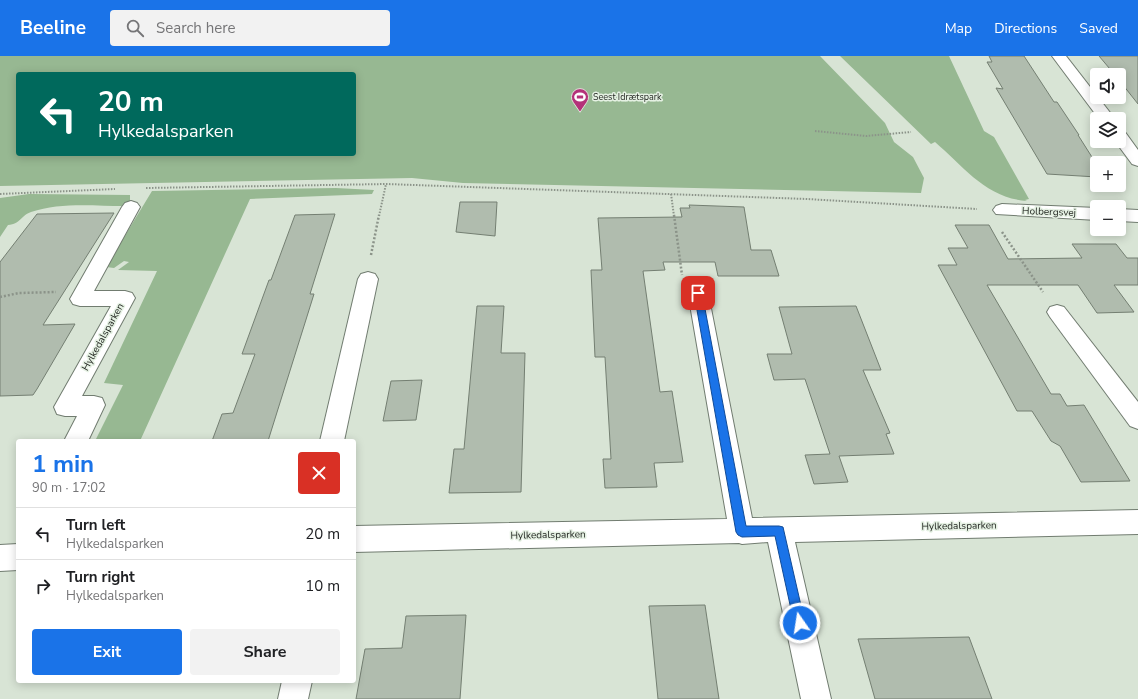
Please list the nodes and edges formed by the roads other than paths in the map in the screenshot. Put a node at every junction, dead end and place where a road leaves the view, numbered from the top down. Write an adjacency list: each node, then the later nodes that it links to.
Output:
1 (1059, 56): 2 (street)
2 (1102, 112)
3 (1126, 145): 4 (street)
4 (1138, 161)
5 (131, 207): 14 (street, Hylkedalsparken)
6 (994, 210): 7 (street, Holbergsvej)
7 (1090, 214)
8 (1126, 215): 9 (street)
9 (1138, 216)
10 (368, 279): 15 (street)
11 (698, 293): 18 (street)
12 (1057, 312): 13 (street)
13 (1138, 419)
14 (77, 439)
15 (332, 439)
16 (1138, 522): 17 (street, Hylkedalsparken)
17 (779, 531): 18 (street, Hylkedalsparken); 24 (street)
18 (742, 532): 19 (street, Hylkedalsparken)
19 (356, 539)
20 (0, 558): 21 (street)
21 (16, 558)
22 (297, 683): 23 (street)
23 (293, 699)
24 (816, 699)

